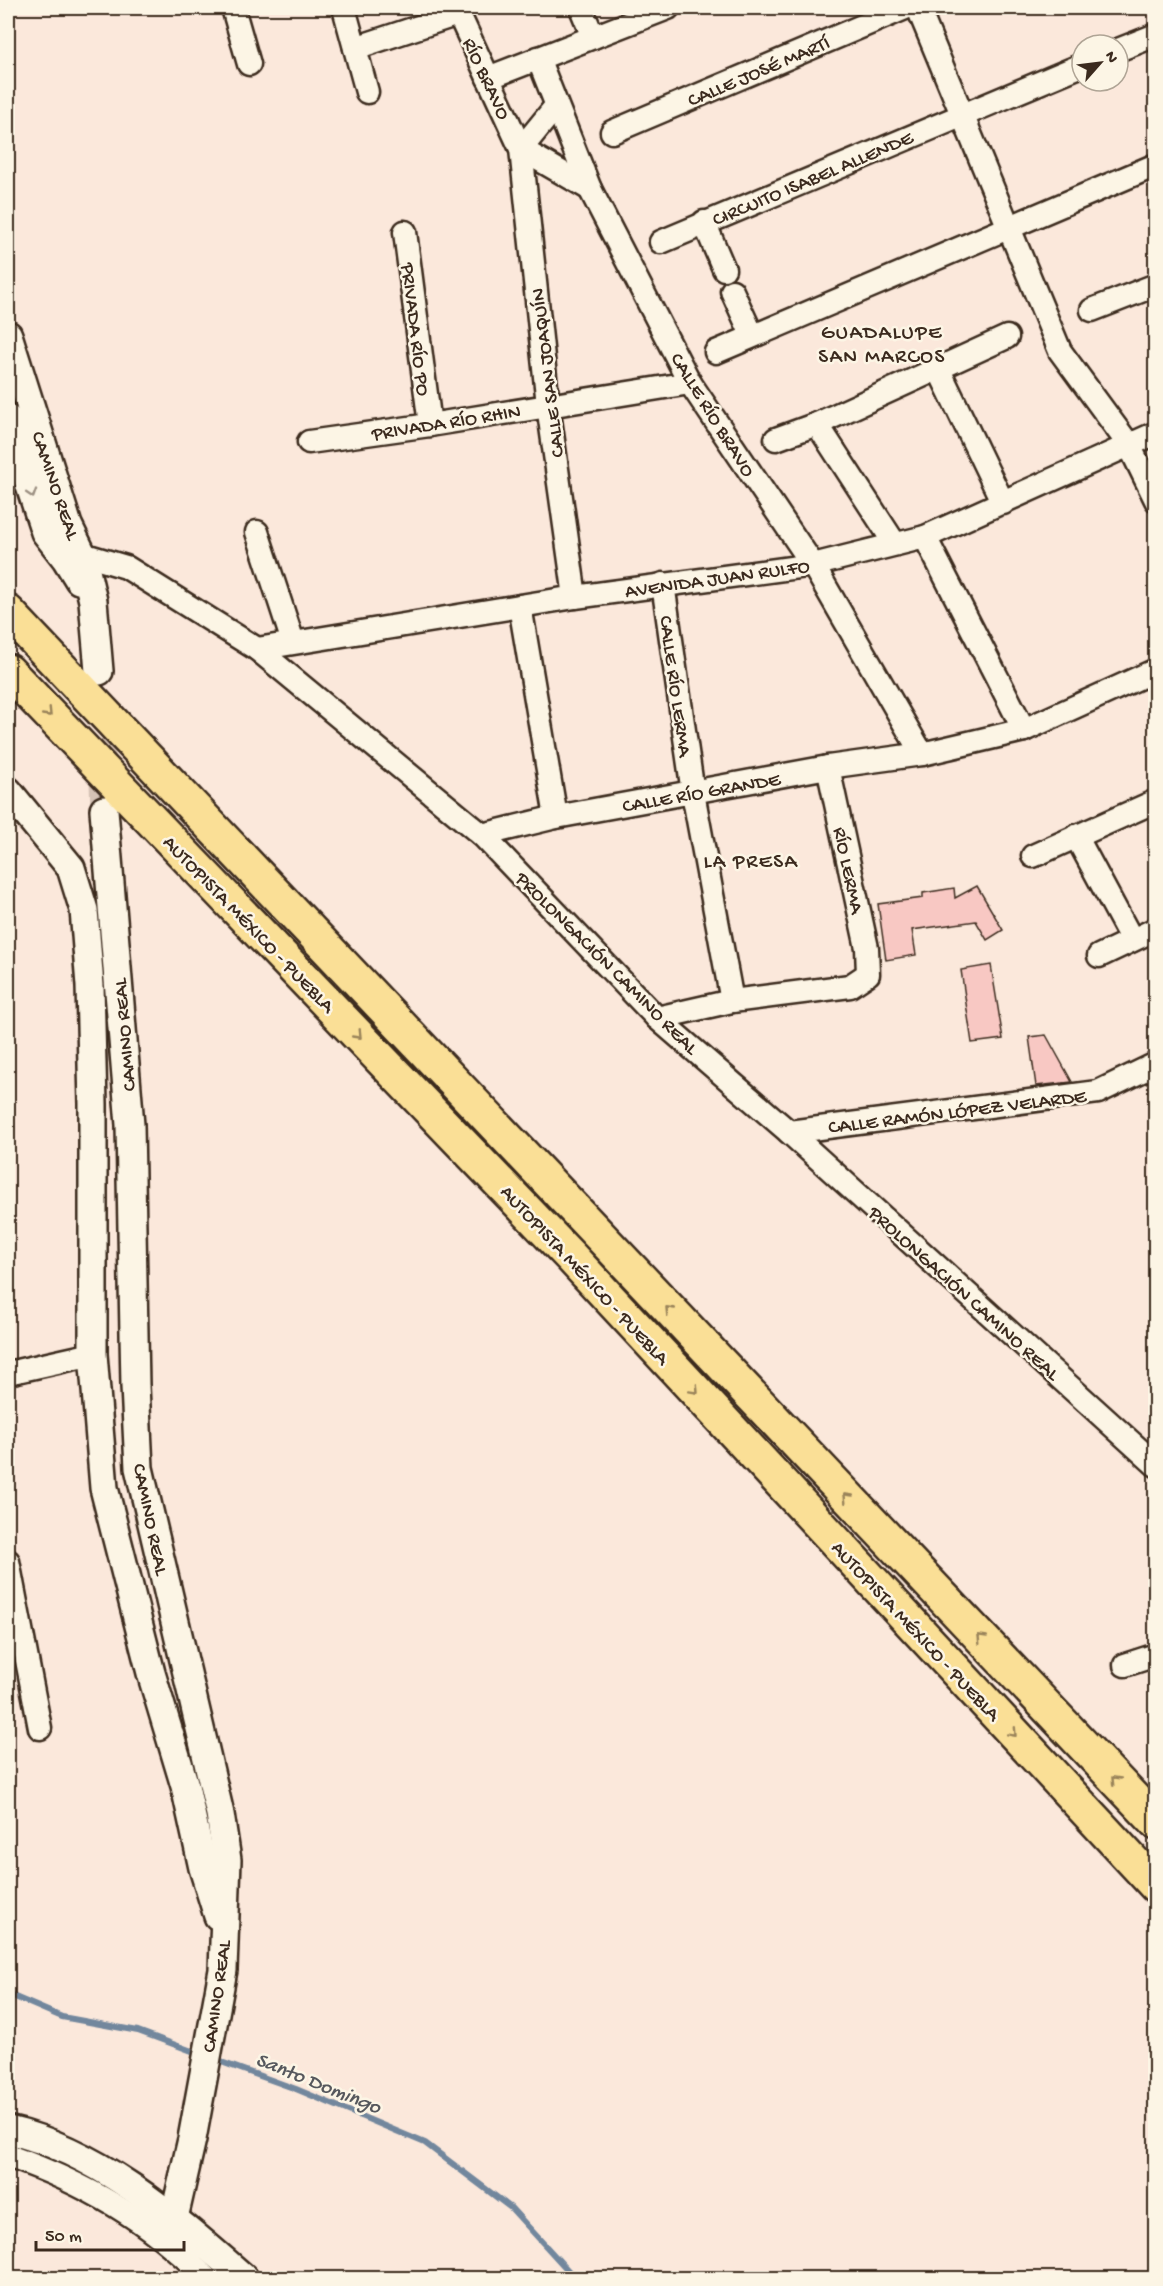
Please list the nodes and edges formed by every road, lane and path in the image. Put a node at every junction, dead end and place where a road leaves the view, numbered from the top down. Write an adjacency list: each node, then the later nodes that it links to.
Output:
1 (233, 8): 13 (street)
2 (344, 8): 11 (street)
3 (581, 8): 9 (street)
4 (668, 8): 9 (street)
5 (905, 8): 19 (street, CALLE JOSÉ MARTÍ)
6 (918, 8): 18 (street)
7 (457, 11): 11 (street); 15 (street, RÍO BRAVO)
8 (1155, 35): 10 (street)
9 (593, 37): 12 (street)
10 (1130, 45)
11 (355, 48): 16 (street)
12 (538, 58): 15 (street); 17 (street, CALLE RÍO BRAVO)
13 (249, 64)
14 (1070, 70): 18 (street, CIRCUITO ISABEL ALLENDE)
15 (488, 78): 20 (street, RÍO BRAVO)
16 (367, 92)
17 (556, 106): 20 (street); 22 (street, CALLE RÍO BRAVO)
18 (962, 114): 23 (street, CIRCUITO ISABEL ALLENDE); 24 (street)
19 (612, 132)
20 (521, 149): 22 (street); 37 (street, CALLE SAN JOAQUÍN)
21 (1155, 165): 24 (street)
22 (590, 189): 36 (street, CALLE RÍO BRAVO)
23 (704, 222): 26 (street, CIRCUITO ISABEL ALLENDE); 27 (street)
24 (1008, 228): 31 (street); 44 (street)
25 (405, 232): 39 (street, PRIVADA RÍO PO)
26 (661, 242)
27 (724, 269)
28 (1155, 285): 30 (street)
29 (732, 291): 31 (street)
30 (1092, 310)
31 (752, 334): 34 (street)
32 (8, 335): 40 (street, CAMINO REAL)
33 (1006, 337): 35 (street)
34 (716, 352)
35 (938, 368): 38 (street); 46 (street)
36 (690, 382): 37 (street, PRIVADA RÍO RHIN); 51 (street, CALLE RÍO BRAVO)
37 (548, 405): 39 (street, PRIVADA RÍO RHIN); 53 (street, CALLE SAN JOAQUÍN)
38 (816, 424): 42 (street); 49 (street)
39 (430, 425): 43 (street, PRIVADA RÍO RHIN)
40 (21, 431): 50 (street, CAMINO REAL)
41 (1155, 433): 44 (street, AVENIDA JUAN RULFO)
42 (776, 439)
43 (309, 442)
44 (1129, 445): 45 (street); 46 (street, AVENIDA JUAN RULFO)
45 (1155, 500)
46 (1003, 503): 48 (street, AVENIDA JUAN RULFO)
47 (257, 532): 56 (street)
48 (925, 537): 49 (street, AVENIDA JUAN RULFO); 61 (street)
49 (895, 544): 51 (street, AVENIDA JUAN RULFO)
50 (74, 556): 57 (street, PROLONGACIÓN CAMINO REAL); 60 (street, CAMINO REAL)
51 (813, 564): 52 (street, AVENIDA JUAN RULFO); 62 (street, CALLE RÍO BRAVO)
52 (663, 584): 53 (street, AVENIDA JUAN RULFO); 65 (street, CALLE RÍO LERMA)
53 (575, 597): 54 (street, AVENIDA JUAN RULFO)
54 (520, 606): 56 (street, AVENIDA JUAN RULFO); 68 (street)
55 (8, 612): 87 (highway, AUTOPISTA MÉXICO - PUEBLA, one-way to 55)
56 (293, 642): 57 (street, AVENIDA JUAN RULFO)
57 (257, 649): 69 (street, PROLONGACIÓN CAMINO REAL)
58 (1155, 670): 61 (street, CALLE RÍO GRANDE)
59 (8, 671): 88 (highway, AUTOPISTA MÉXICO - PUEBLA, one-way to 88)
60 (99, 671)
61 (1024, 730): 62 (street, CALLE RÍO GRANDE)
62 (922, 754): 63 (street, CALLE RÍO GRANDE)
63 (828, 767): 65 (street, CALLE RÍO GRANDE); 75 (street, RÍO LERMA)
64 (8, 791): 79 (street)
65 (693, 793): 68 (street, CALLE RÍO GRANDE); 75 (street, CALLE RÍO LERMA)
66 (1155, 801): 70 (street)
67 (104, 810): 89 (street, CAMINO REAL)
68 (556, 817): 69 (street, CALLE RÍO GRANDE)
69 (482, 835): 76 (street, PROLONGACIÓN CAMINO REAL)
70 (1076, 836): 71 (street); 73 (street)
71 (1033, 856)
72 (1155, 929): 73 (street)
73 (1132, 940): 74 (street)
74 (1099, 956)
75 (732, 1001): 76 (street)
76 (657, 1018): 78 (street, PROLONGACIÓN CAMINO REAL)
77 (1155, 1064): 78 (street, CALLE RAMÓN LÓPEZ VELARDE)
78 (789, 1132): 81 (street, PROLONGACIÓN CAMINO REAL)
79 (93, 1354): 80 (street); 89 (street)
80 (8, 1373)
81 (1155, 1465)
82 (8, 1561): 85 (street)
83 (1155, 1655): 84 (street)
84 (1125, 1665)
85 (18, 1666): 86 (street)
86 (40, 1728)
87 (1155, 1822)
88 (1155, 1886)
89 (224, 1934): 92 (street, CAMINO REAL)
90 (8, 2130): 92 (street)
91 (8, 2156): 93 (street)
92 (174, 2218): 94 (street)
93 (206, 2278)
94 (244, 2278)

